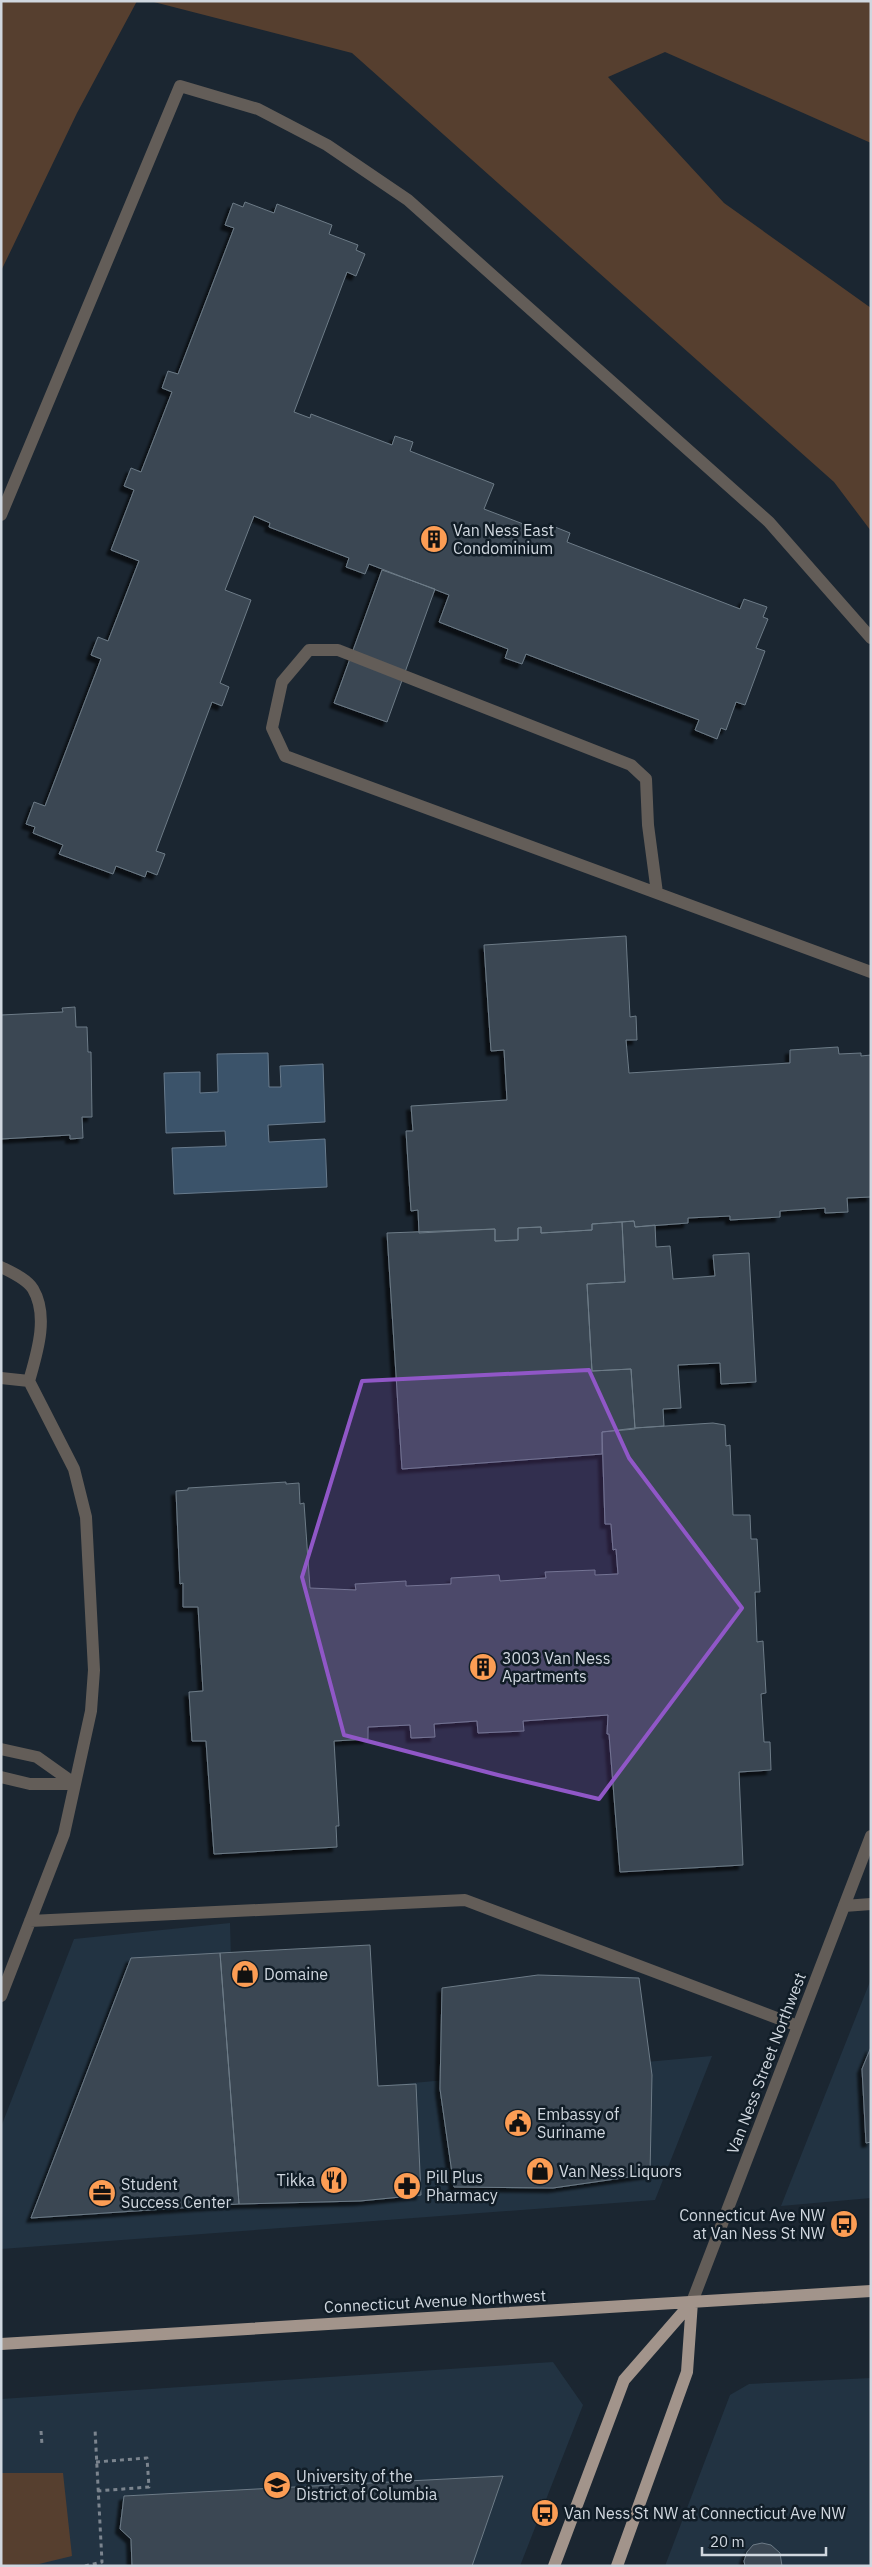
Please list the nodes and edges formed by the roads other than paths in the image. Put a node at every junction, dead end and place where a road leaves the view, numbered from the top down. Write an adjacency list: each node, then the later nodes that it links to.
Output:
1 (1, 515): 2 (street)
2 (871, 638)
3 (657, 893): 3 (street); 4 (street)
4 (871, 972)
5 (1, 1267): 7 (street)
6 (1, 1378): 7 (street)
7 (30, 1381): 10 (street)
8 (1, 1749): 10 (street)
9 (1, 1777): 10 (street)
10 (75, 1784): 14 (street)
11 (871, 1836): 13 (street, Van Ness Street Northwest)
12 (871, 1904): 13 (street)
13 (844, 1906): 16 (street, Van Ness Street Northwest)
14 (30, 1921): 15 (street); 16 (street)
15 (1, 1996)
16 (798, 2026): 18 (street, Van Ness Street Northwest)
17 (871, 2291): 18 (main road, Connecticut Avenue Northwest)
18 (692, 2302): 19 (main road, Connecticut Avenue Northwest); 20 (main road, Van Ness Street Northwest); 21 (main road, Van Ness Street Northwest)
19 (1, 2344)
20 (554, 2566)
21 (617, 2566)

